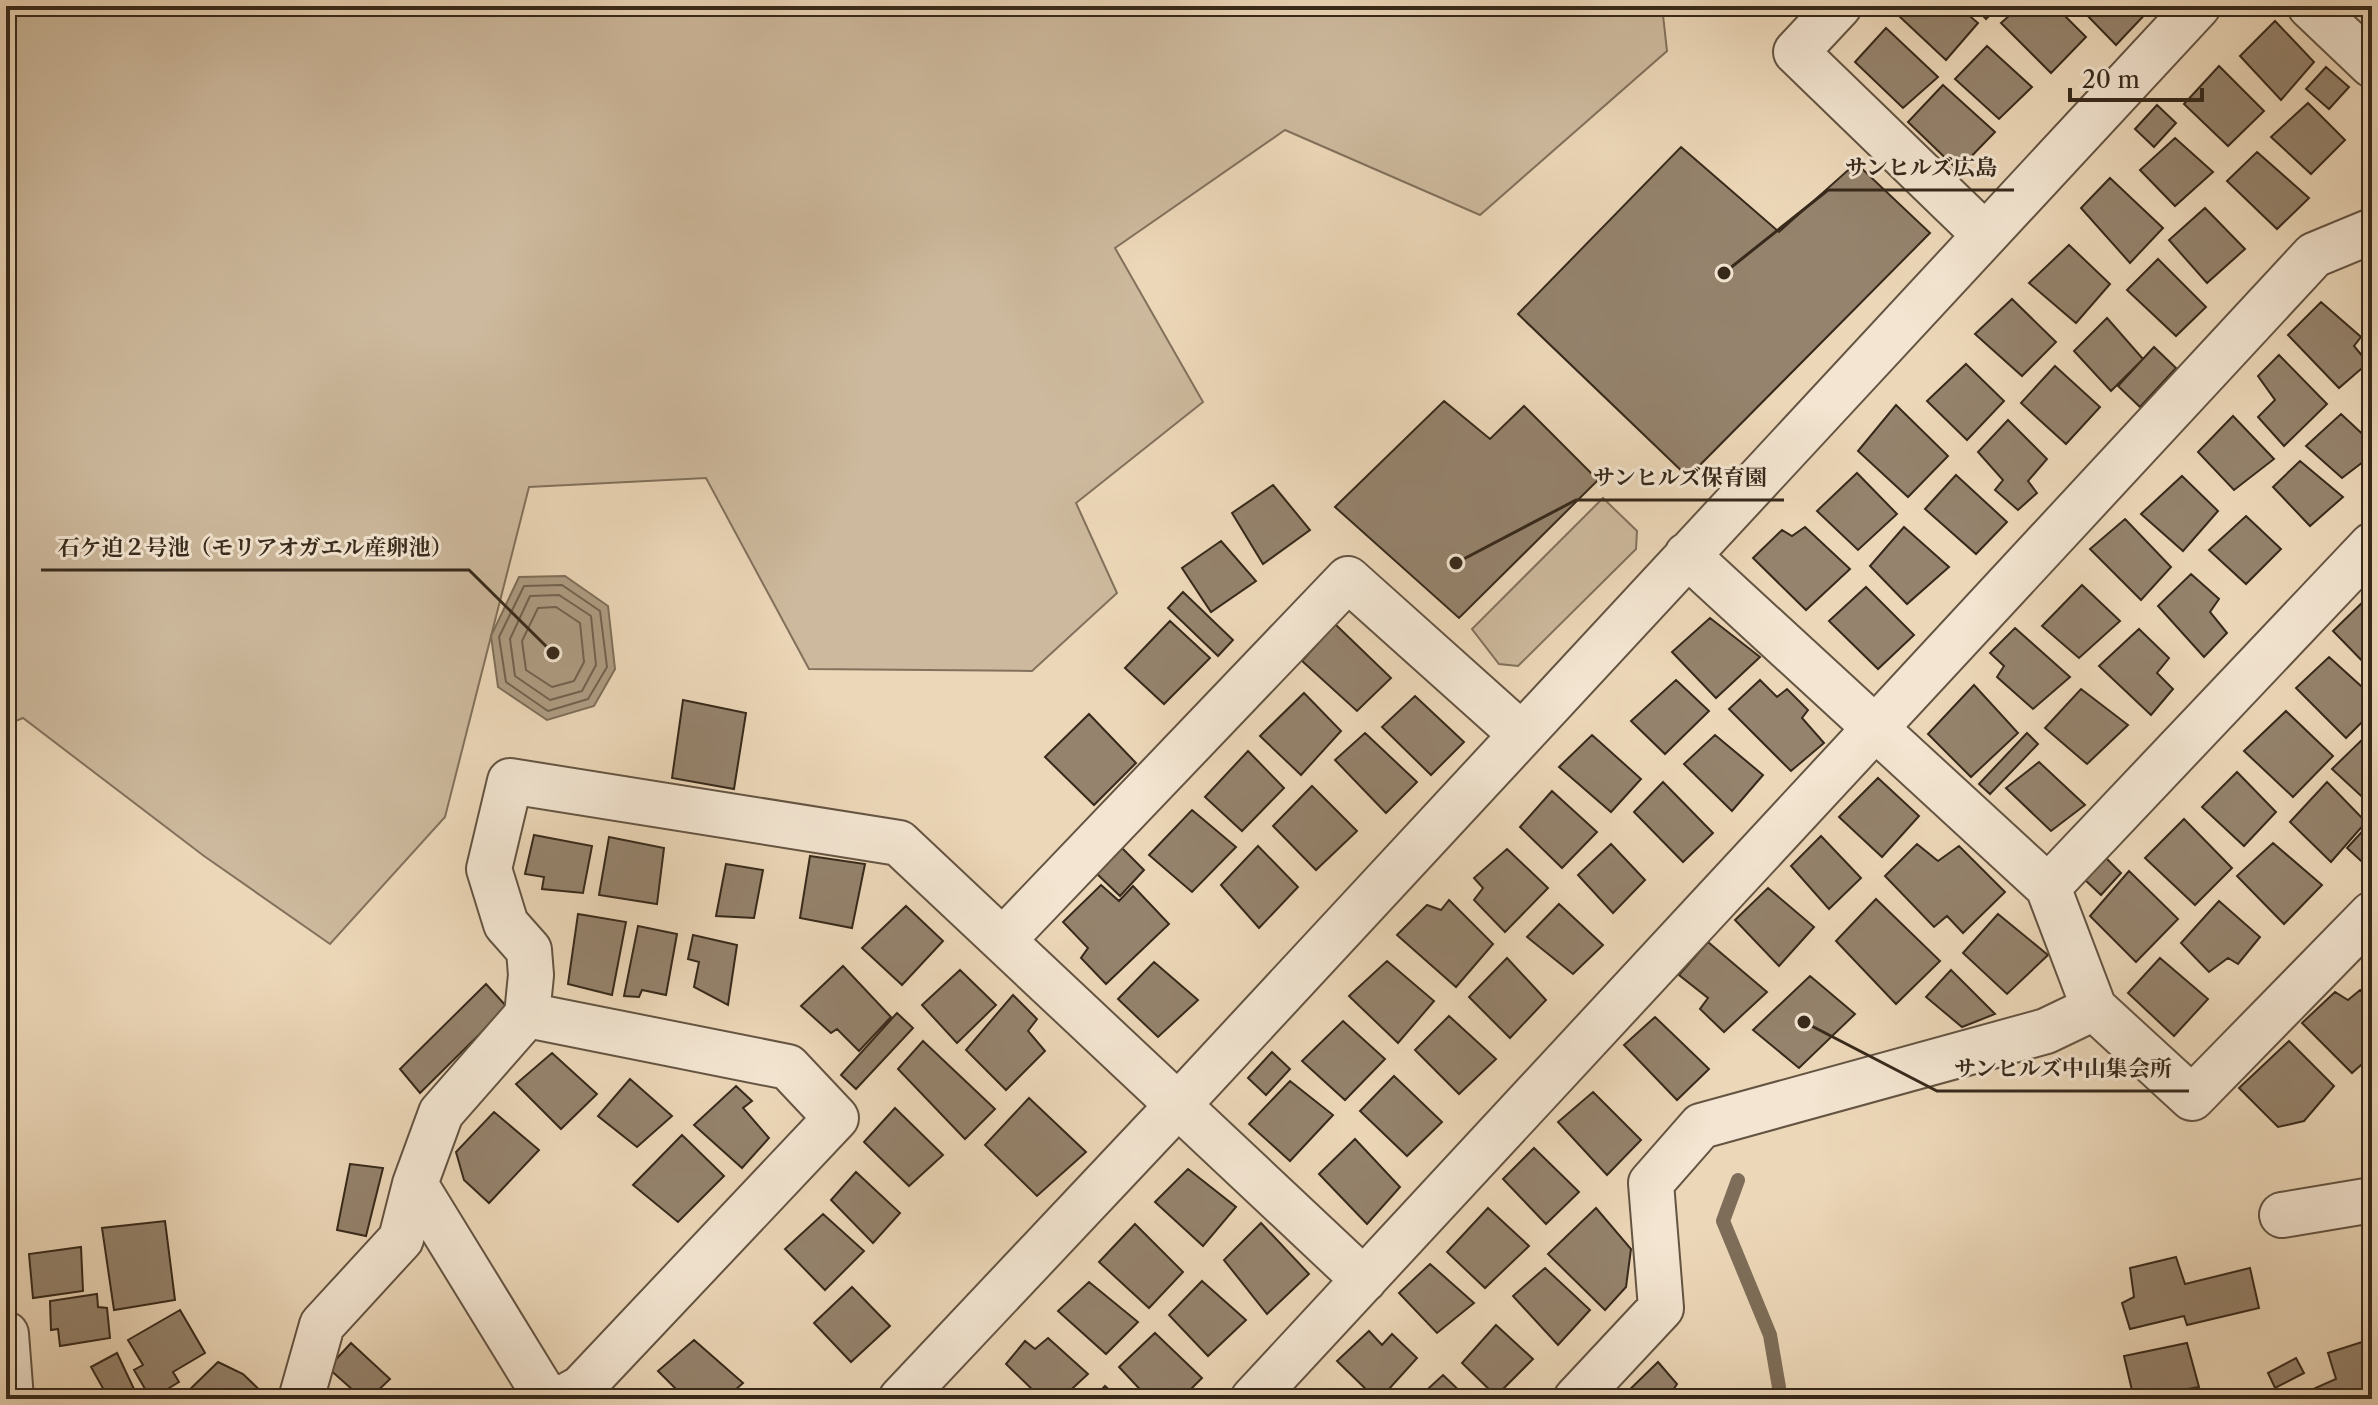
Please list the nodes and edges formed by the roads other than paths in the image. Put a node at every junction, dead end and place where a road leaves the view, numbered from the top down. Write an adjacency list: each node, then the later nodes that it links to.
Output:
1 (1839, 6): 6 (street)
2 (2198, 6): 6 (street)
3 (2310, 6): 4 (street)
4 (2372, 65)
5 (2372, 231): 9 (street)
6 (1985, 235): 8 (street)
7 (2372, 545): 11 (street)
8 (1687, 555): 9 (street); 10 (street)
9 (1874, 727): 11 (street); 20 (street)
10 (1521, 734): 13 (street); 16 (street)
11 (2048, 887): 14 (street)
12 (2372, 914): 14 (street)
13 (1003, 940): 15 (street); 16 (street)
14 (2094, 1008): 28 (street)
15 (527, 1015): 17 (street); 25 (street)
16 (1179, 1104): 20 (street); 26 (street)
17 (415, 1184): 22 (street); 24 (street)
18 (2372, 1200): 19 (street)
19 (2282, 1215)
20 (1364, 1280): 27 (street)
21 (6, 1334): 23 (street)
22 (306, 1396)
23 (11, 1399)
24 (547, 1399)
25 (561, 1399)
26 (901, 1399)
27 (1253, 1399)
28 (1576, 1399)

